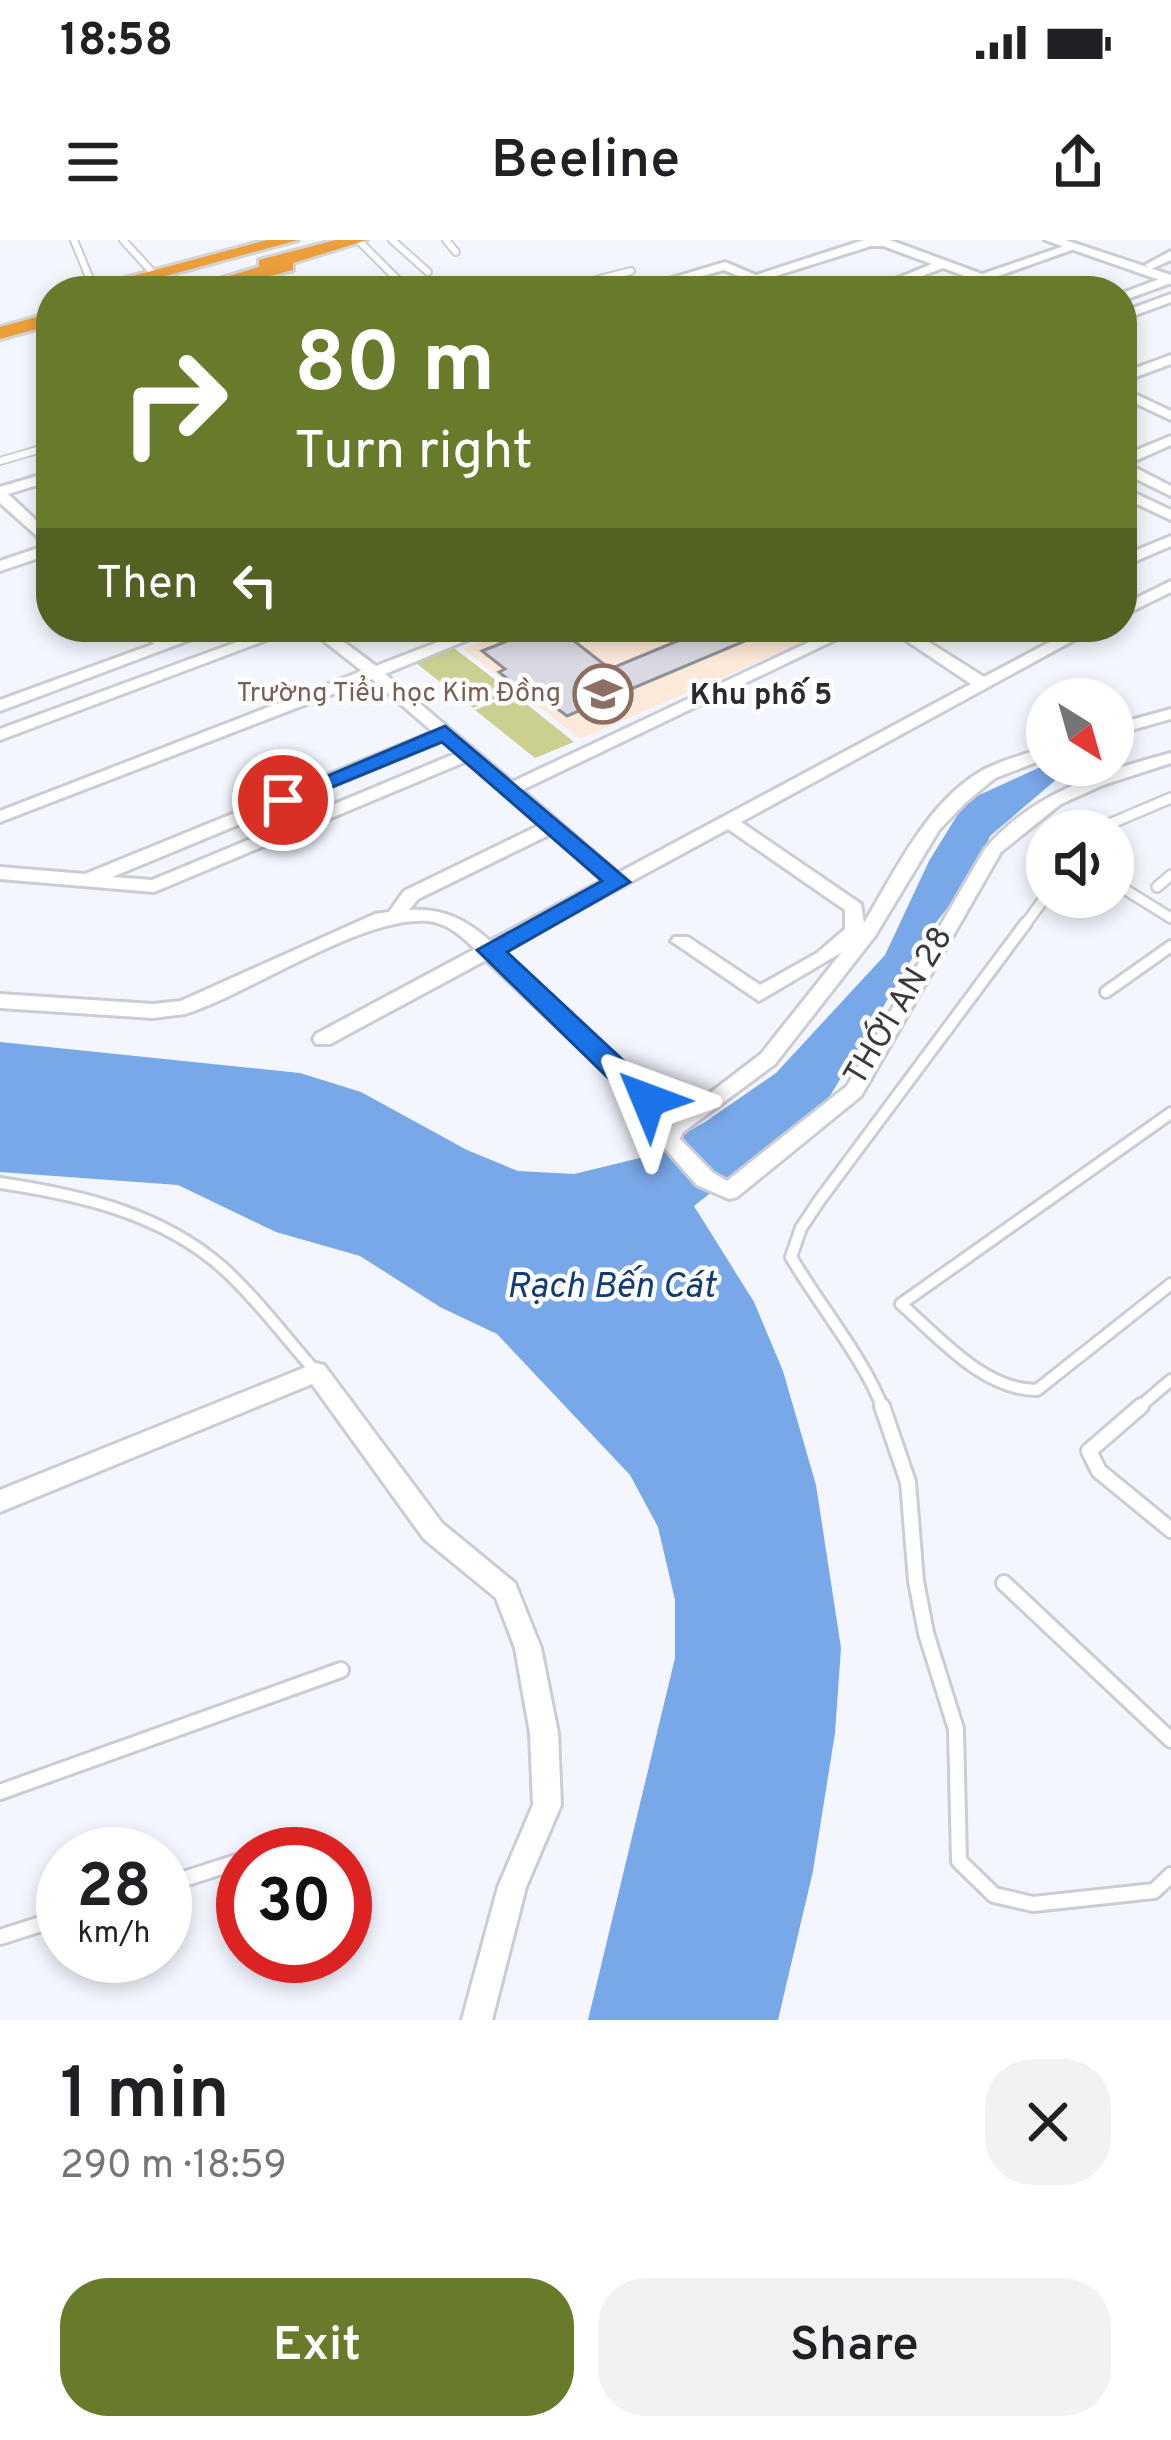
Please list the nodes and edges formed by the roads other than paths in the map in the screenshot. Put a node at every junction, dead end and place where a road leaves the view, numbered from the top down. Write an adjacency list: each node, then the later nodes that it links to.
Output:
1 (74, 240): 15 (lane)
2 (123, 240): 16 (lane)
3 (316, 240): 17 (highway)
4 (446, 240): 9 (lane)
5 (1052, 240): 8 (street)
6 (282, 241): 18 (highway)
7 (375, 241): 14 (lane); 19 (highway); 20 (highway); 21 (lane)
8 (1075, 244): 12 (street); 28 (street); 29 (street)
9 (456, 252)
10 (1171, 255): 12 (street)
11 (943, 264): 25 (street); 26 (street); 27 (street)
12 (1151, 265): 29 (street)
13 (631, 271): 22 (lane)
14 (428, 272)
15 (86, 276)
16 (151, 276)
17 (176, 276)
18 (178, 276)
19 (193, 276)
20 (245, 276)
21 (396, 276)
22 (611, 276)
23 (688, 276): 24 (street)
24 (752, 276)
25 (764, 276)
26 (911, 276)
27 (976, 276)
28 (987, 276)
29 (1170, 277): 30 (street)
30 (1137, 291)
31 (1171, 298): 33 (street)
32 (36, 308): 34 (highway)
33 (1137, 310)
34 (0, 317)
35 (36, 327): 36 (highway)
36 (0, 337)
37 (1171, 359): 38 (street)
38 (1137, 372)
39 (1137, 399): 40 (street)
40 (1171, 416)
41 (1171, 440): 43 (street)
42 (36, 450): 44 (lane)
43 (1137, 457)
44 (0, 461)
45 (1137, 472): 47 (street)
46 (36, 481): 48 (street)
47 (1171, 491)
48 (0, 493): 51 (street)
49 (1137, 499): 50 (street)
50 (1171, 517)
51 (36, 530)
52 (1171, 540): 54 (street)
53 (36, 552): 55 (street)
54 (1137, 555)
55 (0, 566)
56 (1171, 586): 57 (street)
57 (1137, 603)
58 (161, 642): 66 (street)
59 (176, 642): 66 (street)
60 (252, 642): 73 (street)
61 (334, 642): 67 (street)
62 (452, 642): 67 (street)
63 (822, 642): 79 (street)
64 (917, 642): 68 (street)
65 (1061, 642): 68 (street)
66 (165, 646): 69 (street)
67 (375, 673): 72 (street); 82 (street)
68 (981, 683): 83 (street)
69 (0, 706)
70 (1171, 714): 71 (street)
71 (1134, 724)
72 (445, 733): 74 (street); 87 (street)
73 (0, 735)
74 (469, 754): 79 (street); 87 (street)
75 (1171, 758): 77 (street, THỚI AN 28)
76 (1026, 760): 78 (street, THỚI AN 28)
77 (1134, 769)
78 (1079, 786)
79 (510, 789): 84 (street)
80 (1171, 798): 81 (lane)
81 (1134, 814)
82 (0, 817)
83 (730, 822): 88 (street); 94 (street)
84 (552, 826): 88 (street); 91 (street)
85 (0, 873): 87 (street)
86 (1171, 875): 89 (lane)
87 (80, 882)
88 (618, 882): 96 (street)
89 (1157, 887)
90 (1134, 895): 93 (lane)
91 (397, 914): 96 (street); 98 (street)
92 (1030, 918): 112 (lane)
93 (1171, 918)
94 (681, 941)
95 (1171, 946): 97 (lane)
96 (490, 950): 99 (street); 100 (street)
97 (1106, 992)
98 (0, 1001)
99 (323, 1040)
100 (648, 1100)
101 (1171, 1113): 103 (lane)
102 (0, 1183): 104 (lane)
103 (1171, 1283)
104 (316, 1372): 106 (street); 115 (street)
105 (1171, 1380): 107 (lane)
106 (0, 1501)
107 (1171, 1530)
108 (1004, 1583): 110 (lane)
109 (341, 1670): 111 (lane)
110 (1171, 1740)
111 (0, 1792)
112 (1171, 1875)
113 (36, 1926): 114 (lane)
114 (0, 1937)
115 (477, 2020)

